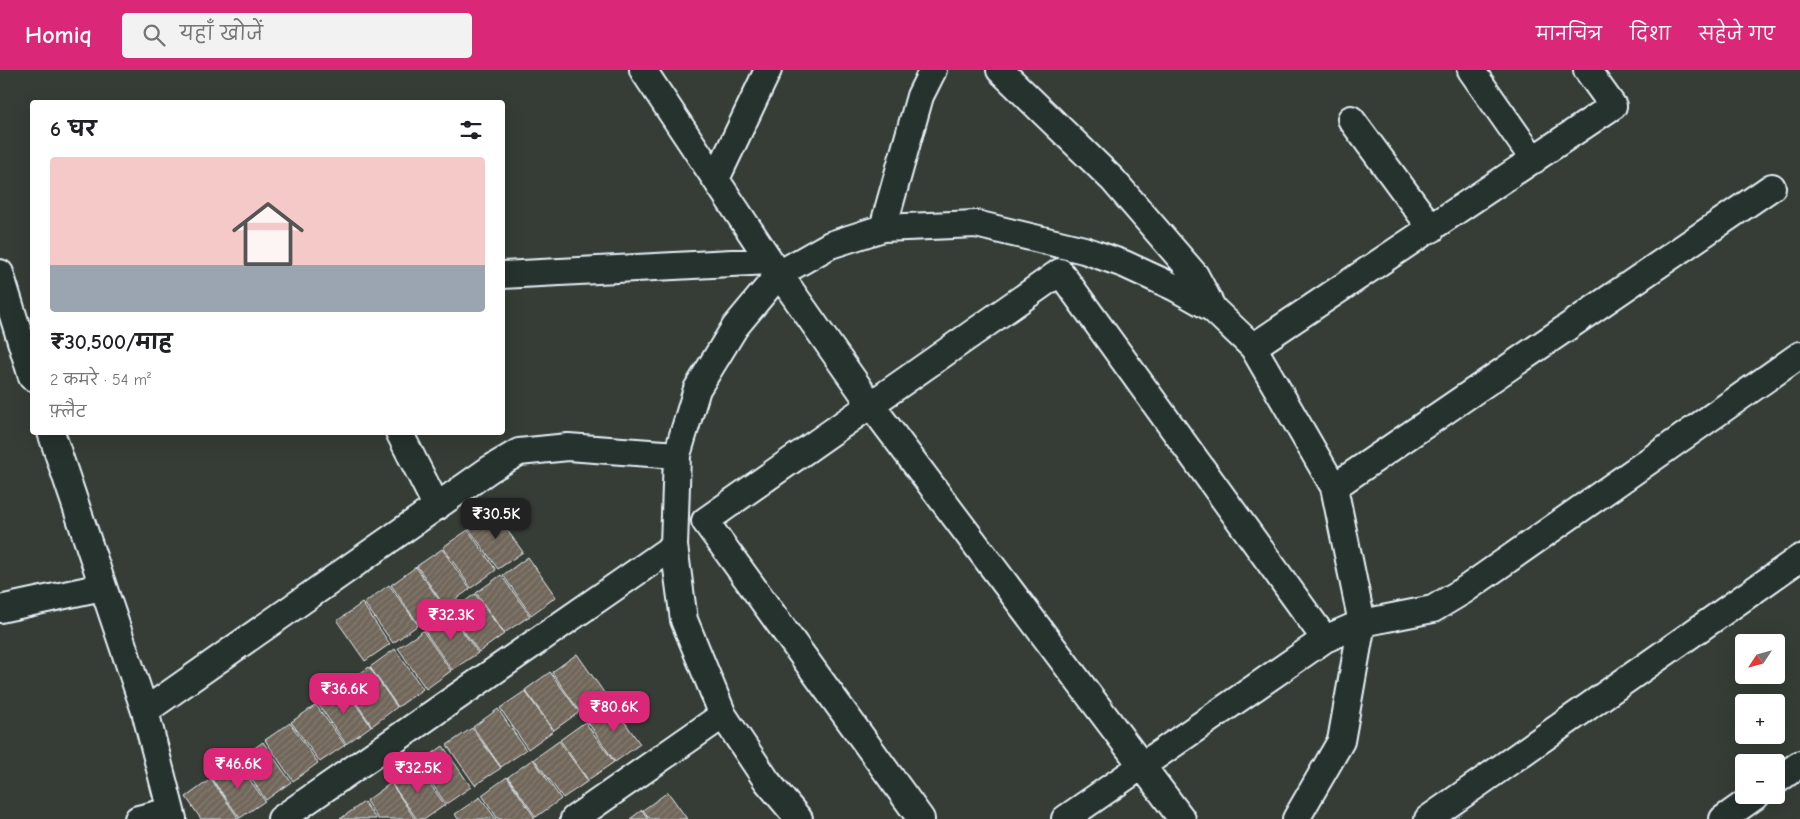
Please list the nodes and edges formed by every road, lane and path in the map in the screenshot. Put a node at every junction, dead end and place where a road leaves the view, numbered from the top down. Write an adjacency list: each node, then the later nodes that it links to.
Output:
1 (768, 70): 9 (street)
2 (933, 70): 11 (street)
3 (1000, 70): 16 (street)
4 (1471, 70): 8 (street)
5 (1587, 70): 8 (street)
6 (653, 74): 9 (street)
7 (1351, 119): 12 (street)
8 (1534, 160): 12 (street)
9 (716, 179): 13 (street)
10 (1772, 187): 24 (street)
11 (883, 228): 13 (street); 16 (street)
12 (1432, 229): 17 (street)
13 (775, 267): 15 (street); 20 (street); 23 (street)
14 (0, 273): 19 (street)
15 (505, 275)
16 (1213, 309): 17 (street)
17 (1253, 347): 24 (street)
18 (1800, 355): 30 (street)
19 (30, 370)
20 (871, 405): 31 (street); 35 (street); 43 (street)
21 (52, 435): 28 (street)
22 (400, 435): 25 (street)
23 (677, 455): 25 (street); 26 (street)
24 (1334, 487): 30 (street)
25 (437, 506): 32 (street)
26 (674, 546): 33 (street); 40 (street)
27 (1800, 558): 47 (street)
28 (102, 588): 29 (street); 32 (street)
29 (0, 609)
30 (1362, 623): 31 (street); 46 (street)
31 (1325, 639): 35 (street)
32 (145, 711): 38 (street)
33 (723, 715): 41 (street); 42 (street)
34 (1800, 764): 36 (street)
35 (1143, 767): 44 (street); 45 (street)
36 (1785, 775)
37 (1744, 804): 48 (street)
38 (171, 815): 39 (street)
39 (138, 819)
40 (281, 819)
41 (574, 819)
42 (800, 819)
43 (920, 819)
44 (1065, 819)
45 (1182, 819)
46 (1296, 819)
47 (1428, 819)
48 (1723, 819)

